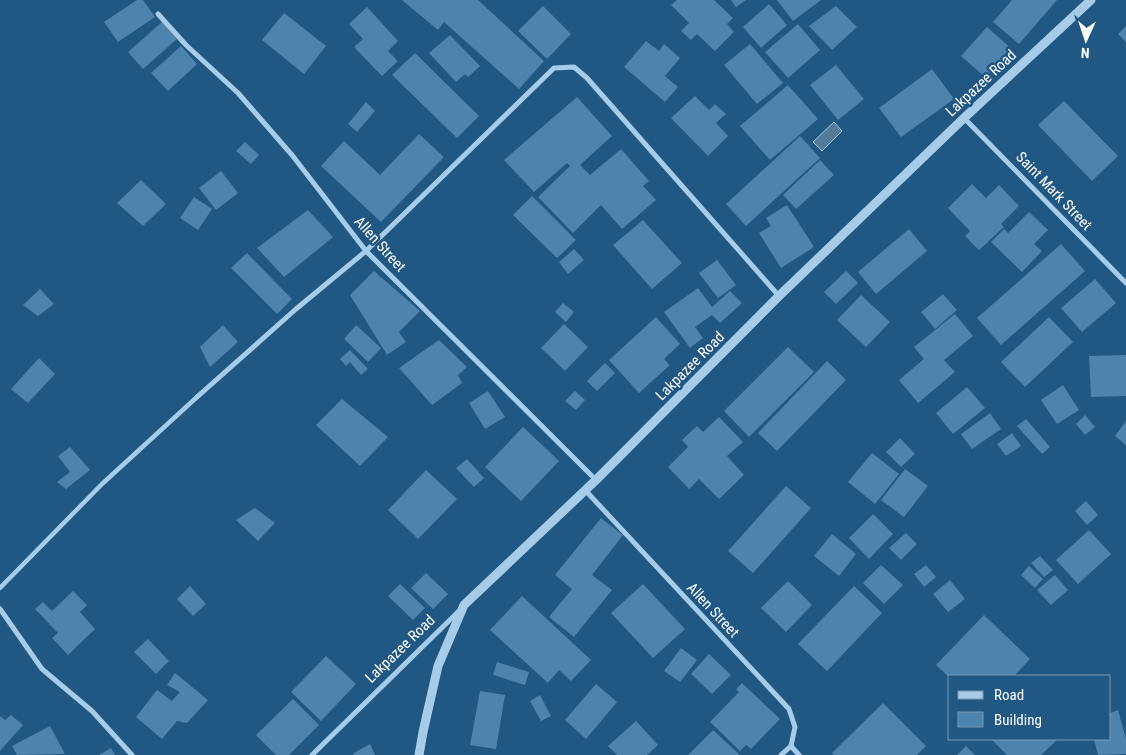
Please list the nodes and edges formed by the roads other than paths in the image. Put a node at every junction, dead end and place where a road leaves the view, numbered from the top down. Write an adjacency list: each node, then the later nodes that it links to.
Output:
1 (1091, 0): 3 (street, Lakpazee Road)
2 (158, 14): 4 (street, Allen Street)
3 (964, 118): 5 (street, Saint Mark Street); 6 (street, Lakpazee Road)
4 (366, 251): 6 (street); 7 (street); 8 (street, Allen Street)
5 (1126, 283)
6 (779, 296): 8 (street, Lakpazee Road)
7 (197, 397): 10 (street)
8 (596, 480): 9 (street, Lakpazee Road)
9 (585, 490): 11 (street, Lakpazee Road); 13 (street, Allen Street)
10 (0, 588)
11 (464, 605): 15 (street, Lakpazee Road); 16 (street)
12 (0, 609): 14 (street)
13 (791, 746): 17 (street); 18 (street)
14 (132, 755)
15 (312, 755)
16 (419, 755)
17 (781, 755)
18 (799, 755)

